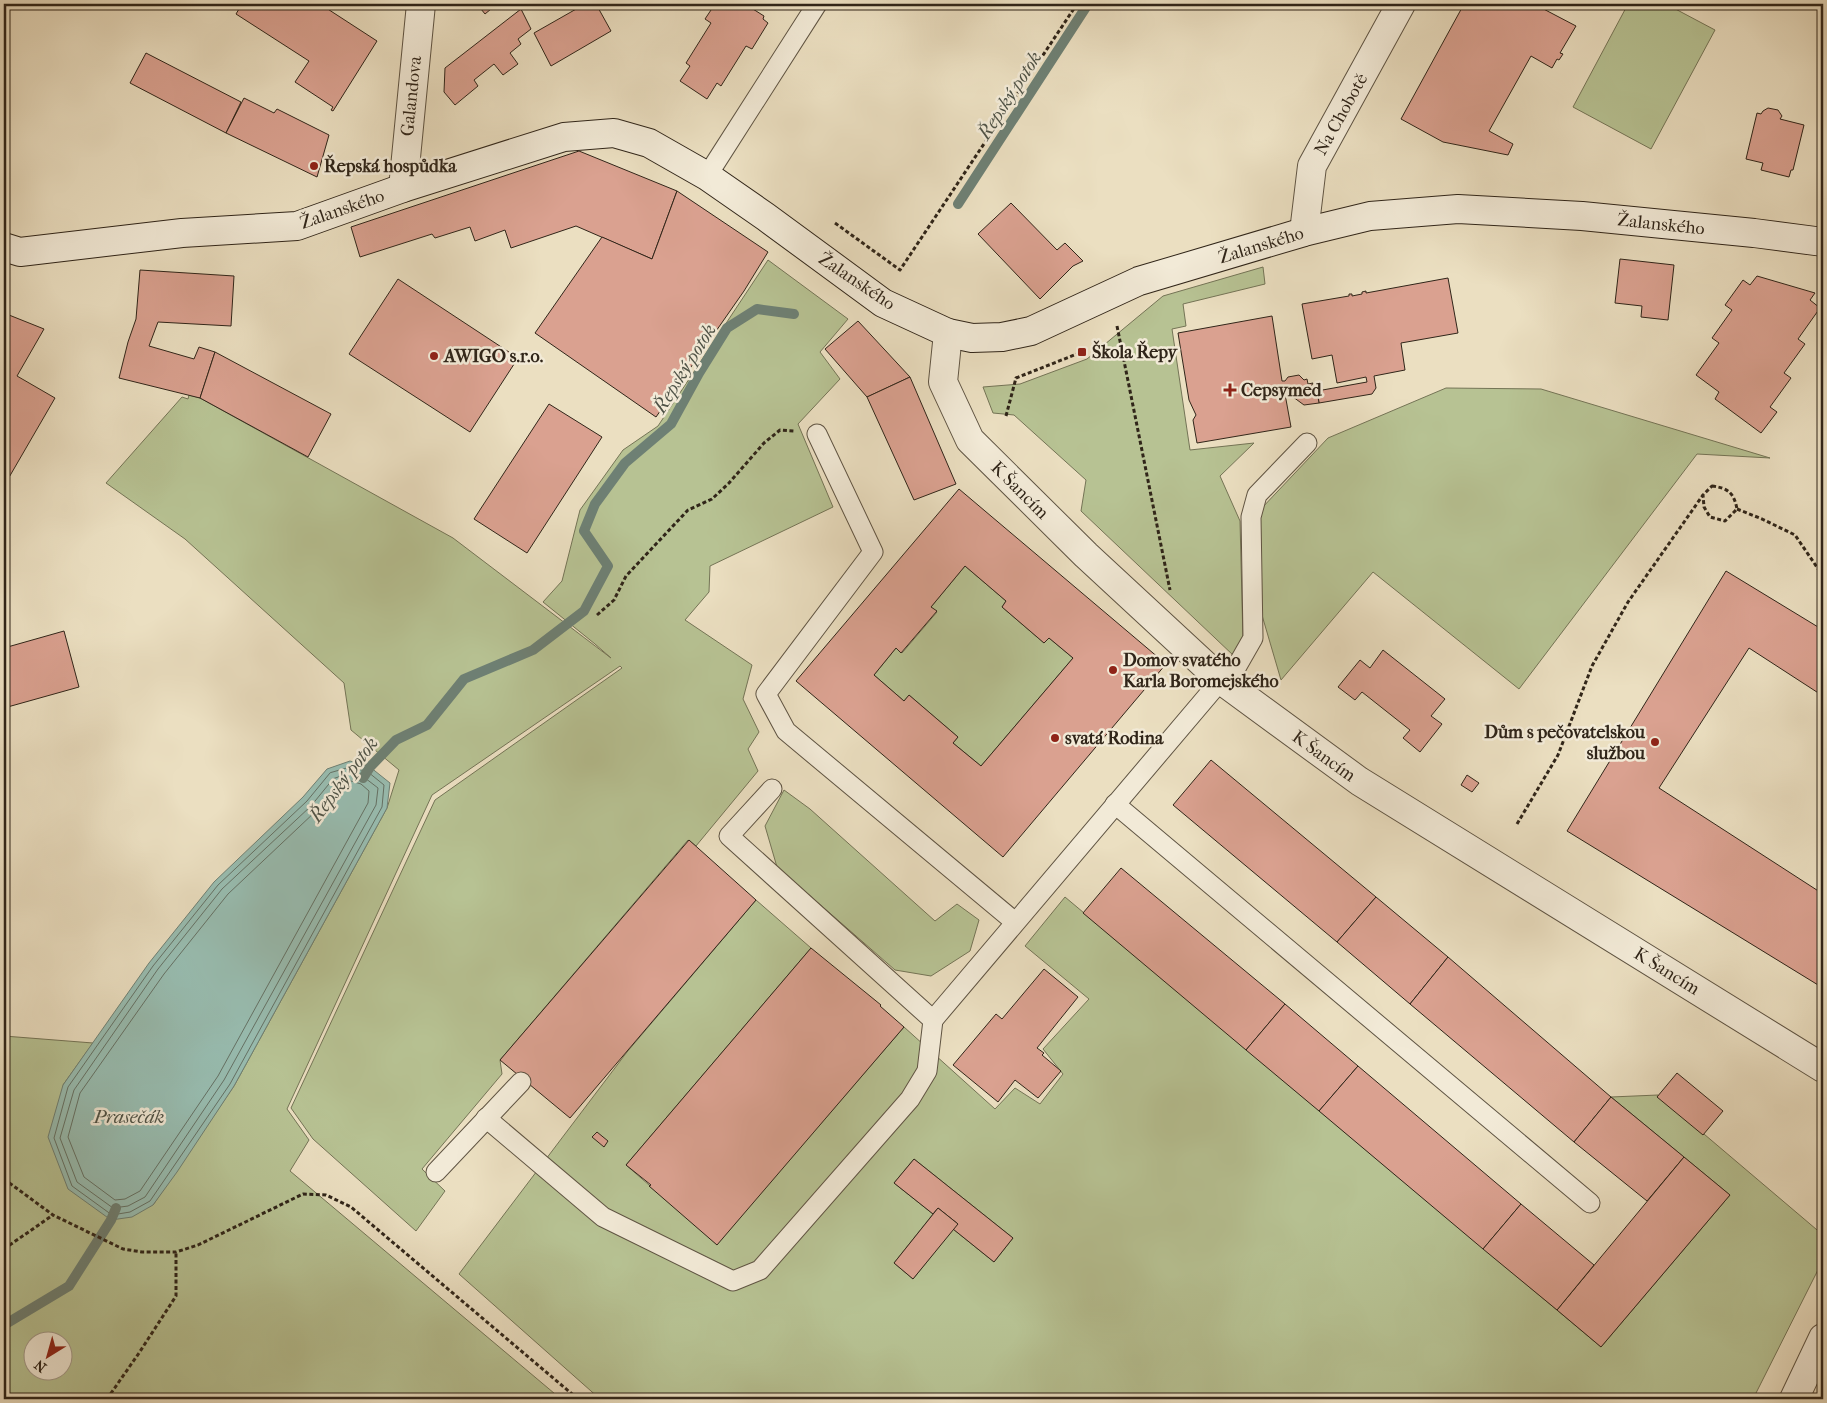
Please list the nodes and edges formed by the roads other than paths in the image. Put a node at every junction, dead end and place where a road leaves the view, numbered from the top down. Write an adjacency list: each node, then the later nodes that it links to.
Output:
1 (421, 4): 5 (street, Galandova)
2 (817, 4): 4 (lane)
3 (1401, 4): 6 (street, Na Chobotě)
4 (707, 176): 5 (street, Žalanského); 9 (street, Žalanského)
5 (403, 188): 8 (street, Žalanského)
6 (1304, 232): 7 (street, Žalanského); 9 (street, Žalanského)
7 (1823, 242)
8 (4, 247)
9 (948, 333): 12 (street, K Šancím)
10 (818, 434): 15 (lane)
11 (1307, 443): 12 (lane)
12 (1221, 680): 14 (lane); 17 (street, K Šancím)
13 (772, 789): 16 (lane)
14 (1115, 804): 15 (lane); 21 (lane)
15 (1015, 922): 16 (lane)
16 (933, 1020): 19 (lane)
17 (1823, 1068)
18 (521, 1082): 19 (lane)
19 (486, 1118): 20 (lane)
20 (436, 1172)
21 (1590, 1203)
22 (1823, 1338): 23 (street)
23 (1794, 1399)

